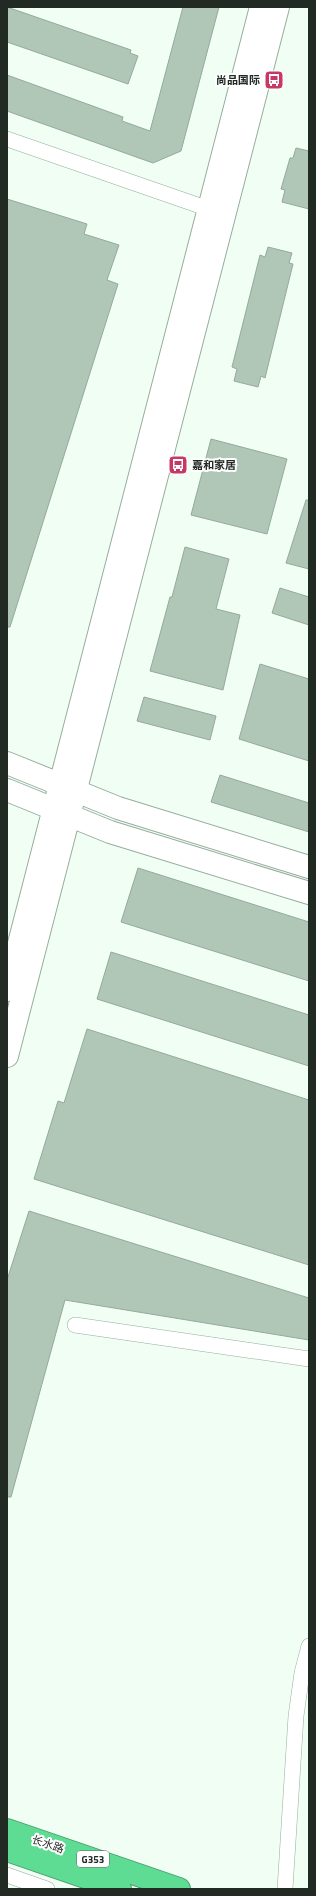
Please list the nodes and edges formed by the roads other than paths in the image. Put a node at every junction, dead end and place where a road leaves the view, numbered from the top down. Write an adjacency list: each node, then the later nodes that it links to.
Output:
1 (261, 7): 4 (street)
2 (278, 7): 6 (street)
3 (7, 139): 4 (street)
4 (209, 209): 6 (street)
5 (7, 763): 6 (street)
6 (68, 788): 8 (street); 9 (street)
7 (7, 790): 8 (street)
8 (62, 812): 10 (street); 11 (street); 12 (street)
9 (309, 866)
10 (309, 893)
11 (7, 990)
12 (7, 1056)
13 (75, 1325): 14 (street)
14 (309, 1359)
15 (309, 1646): 22 (street)
16 (7, 1830): 21 (highway, 长水路 / G353)
17 (7, 1850): 20 (highway, 长水路 / G353)
18 (7, 1875): 19 (street)
19 (47, 1889)
20 (120, 1889)
21 (179, 1889)
22 (285, 1889)

